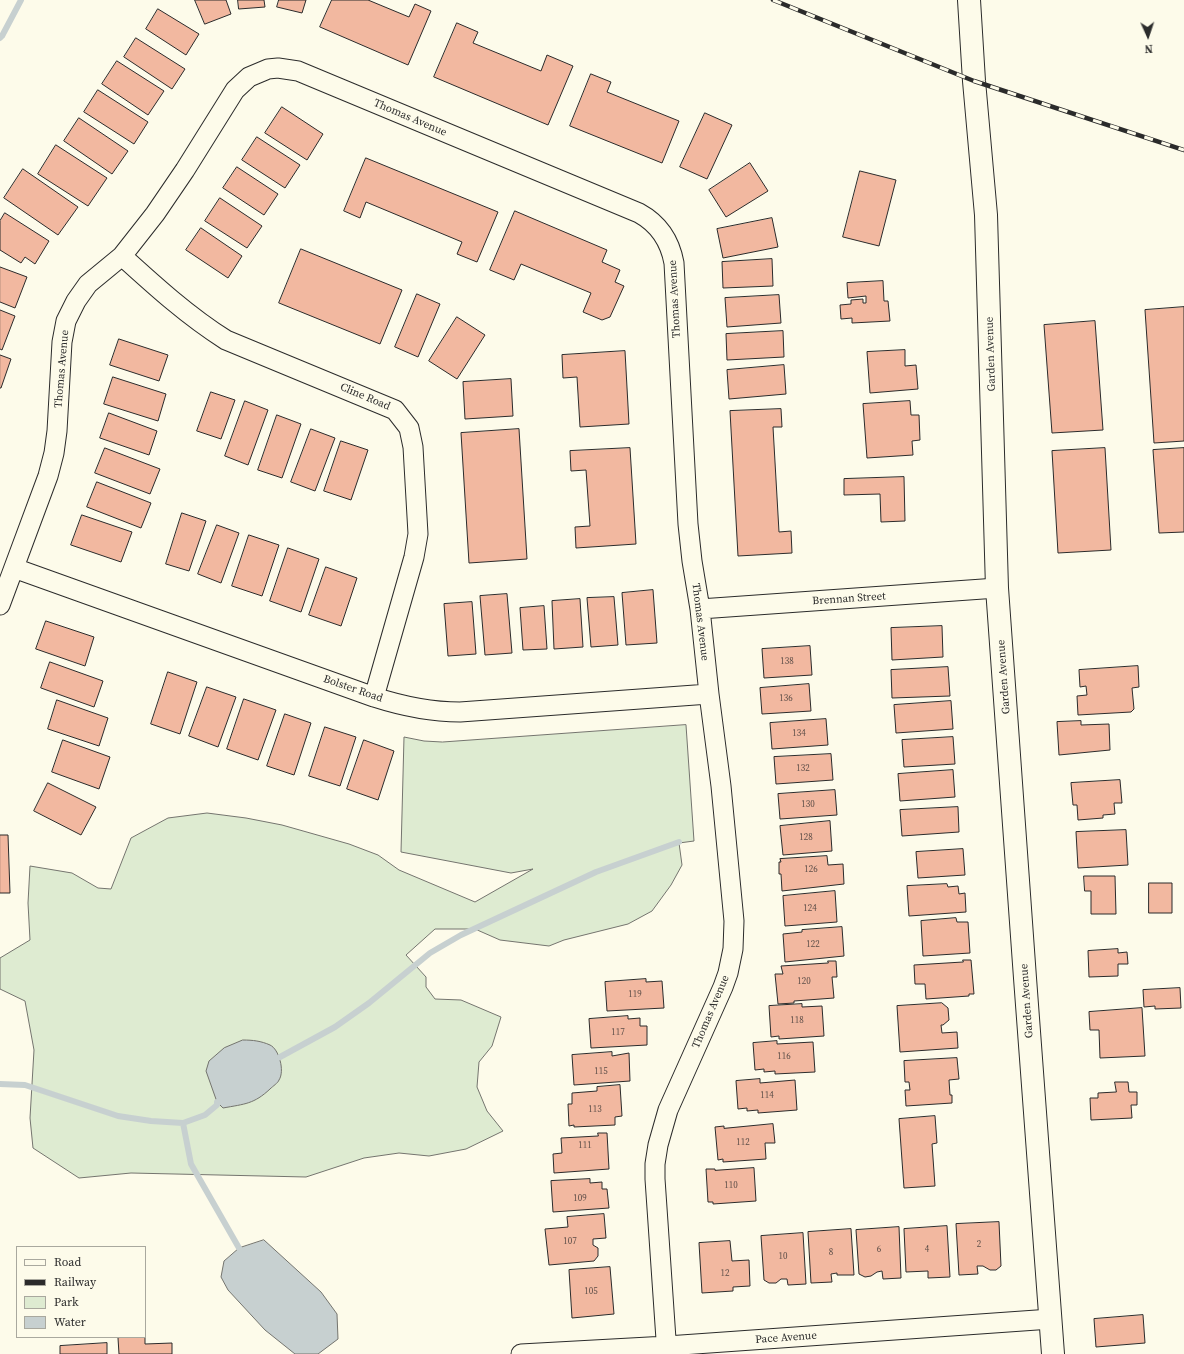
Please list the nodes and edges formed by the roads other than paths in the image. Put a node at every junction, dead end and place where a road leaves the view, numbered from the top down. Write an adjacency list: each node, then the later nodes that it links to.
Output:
1 (969, 0): 4 (street, Garden Avenue)
2 (122, 256): 3 (street, Thomas Avenue); 6 (street, Thomas Avenue); 8 (street, Cline Road)
3 (14, 568): 5 (street, Thomas Avenue); 8 (street, Bolster Road)
4 (997, 588): 6 (street, Brennan Street); 9 (street, Garden Avenue)
5 (0, 605)
6 (700, 609): 7 (street, Thomas Avenue)
7 (709, 694): 8 (street, Bolster Road); 10 (street, Thomas Avenue)
8 (374, 697)
9 (1051, 1320): 10 (street, Pace Avenue); 12 (street, Garden Avenue)
10 (667, 1350): 11 (street, Pace Avenue)
11 (520, 1354)
12 (1053, 1354)

